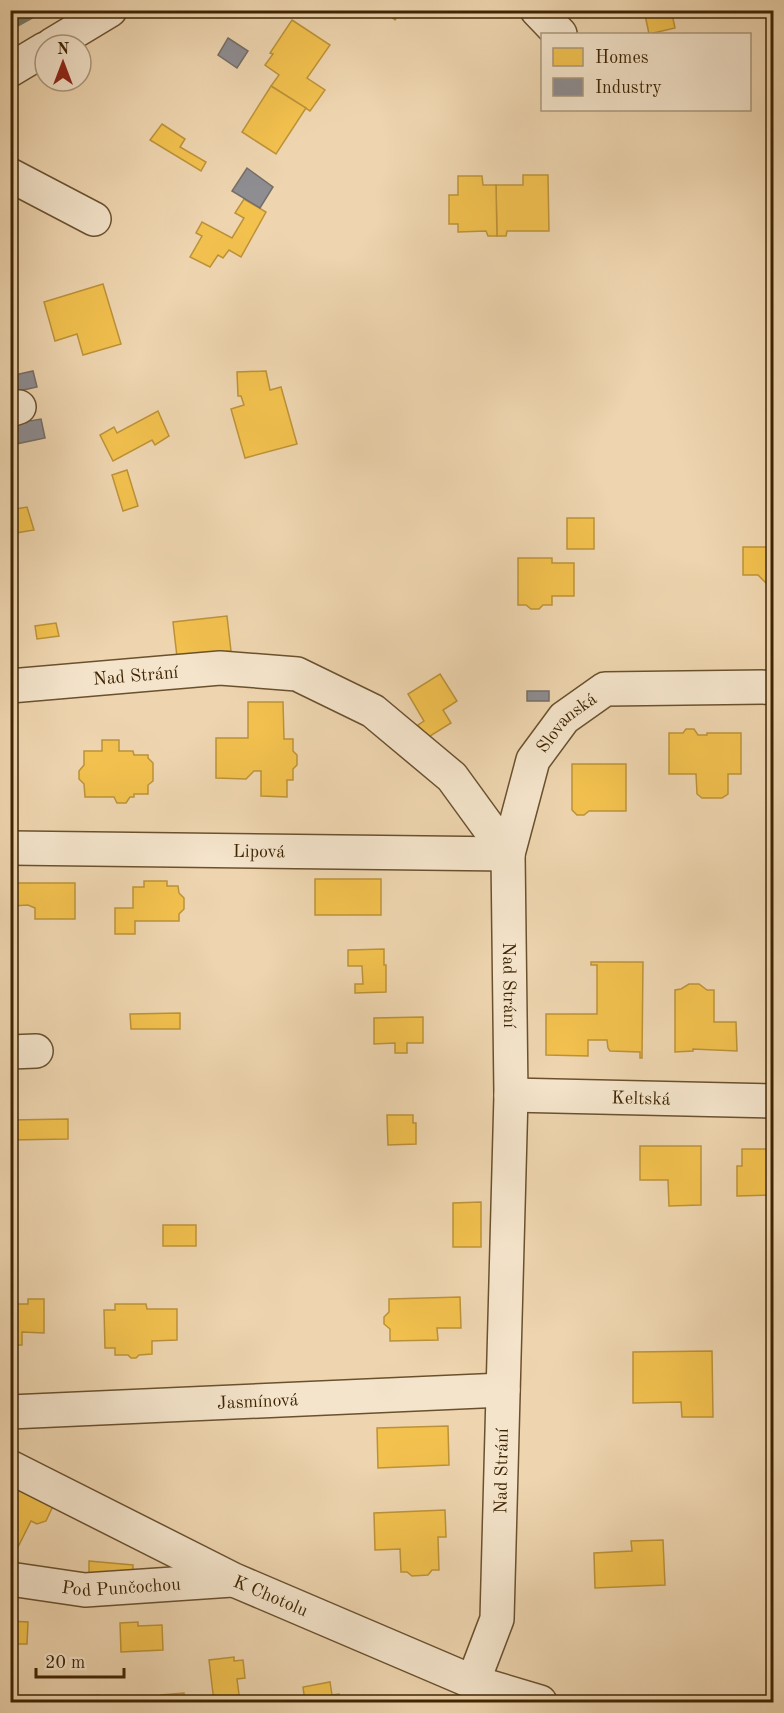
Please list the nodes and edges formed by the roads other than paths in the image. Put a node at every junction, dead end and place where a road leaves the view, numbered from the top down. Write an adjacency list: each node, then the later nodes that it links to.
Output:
1 (110, 10): 3 (street)
2 (537, 10): 4 (street)
3 (72, 33)
4 (559, 33)
5 (33, 56): 6 (street)
6 (10, 70)
7 (10, 175): 8 (street)
8 (94, 219)
9 (10, 686): 12 (street, Nad Strání)
10 (774, 687): 12 (street, Slovanská)
11 (10, 848): 12 (street, Lipová)
12 (508, 854): 13 (street, Nad Strání)
13 (511, 1095): 14 (street, Keltská); 15 (street, Nad Strání)
14 (774, 1101)
15 (503, 1390): 16 (street, Jasmínová); 20 (street, Nad Strání)
16 (10, 1412)
17 (10, 1467): 19 (street, K Chotolu)
18 (10, 1579): 19 (street, Pod Punčochou)
19 (234, 1580): 20 (street, K Chotolu)
20 (473, 1682): 21 (street, K Chotolu)
21 (540, 1702)

